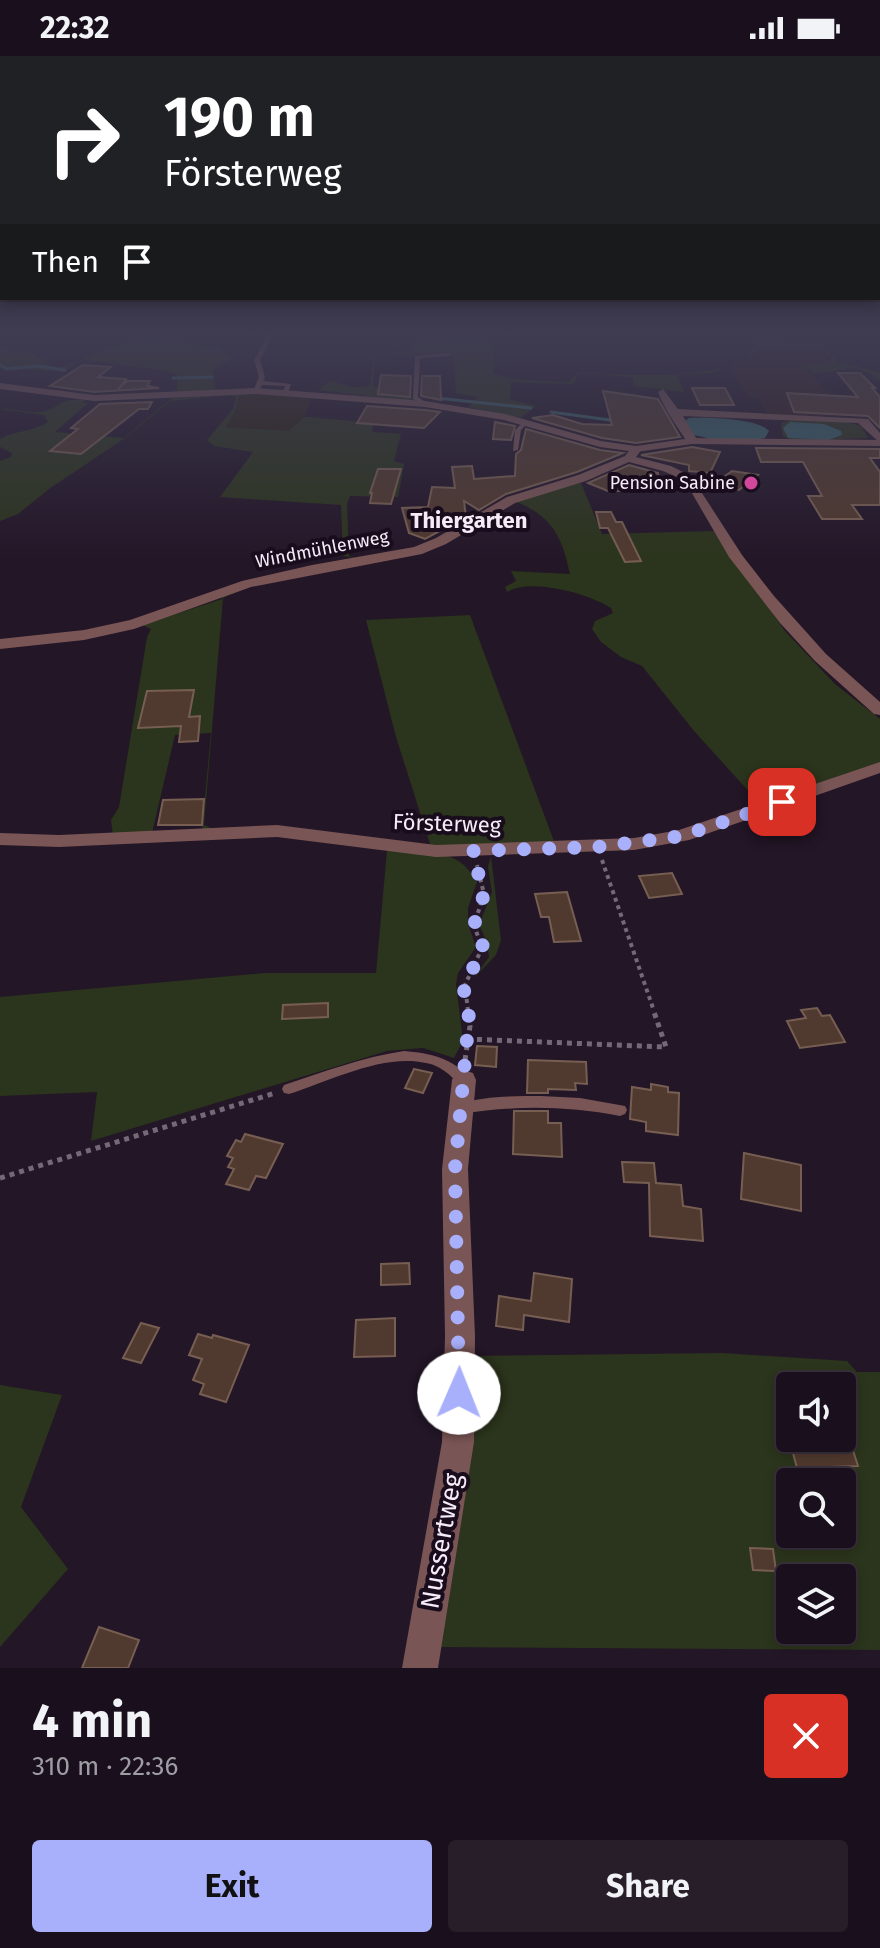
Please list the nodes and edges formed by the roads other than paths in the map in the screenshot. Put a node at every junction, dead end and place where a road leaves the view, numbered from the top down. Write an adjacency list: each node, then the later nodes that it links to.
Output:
1 (460, 410): 5 (street)
2 (673, 410): 3 (street)
3 (676, 412): 4 (street); 6 (street)
4 (774, 418): 7 (street); 8 (street)
5 (526, 422): 9 (lane); 10 (street)
6 (692, 441): 7 (street); 10 (street)
7 (784, 442): 8 (street)
8 (880, 442)
9 (515, 450)
10 (632, 454): 11 (street, Windmühlenweg); 12 (street)
11 (0, 644)
12 (880, 710)
13 (880, 767): 14 (street, Försterweg)
14 (0, 839)
15 (289, 1089): 16 (lane)
16 (462, 1094): 17 (lane); 18 (street, Nussertweg)
17 (620, 1110)
18 (420, 1668)

